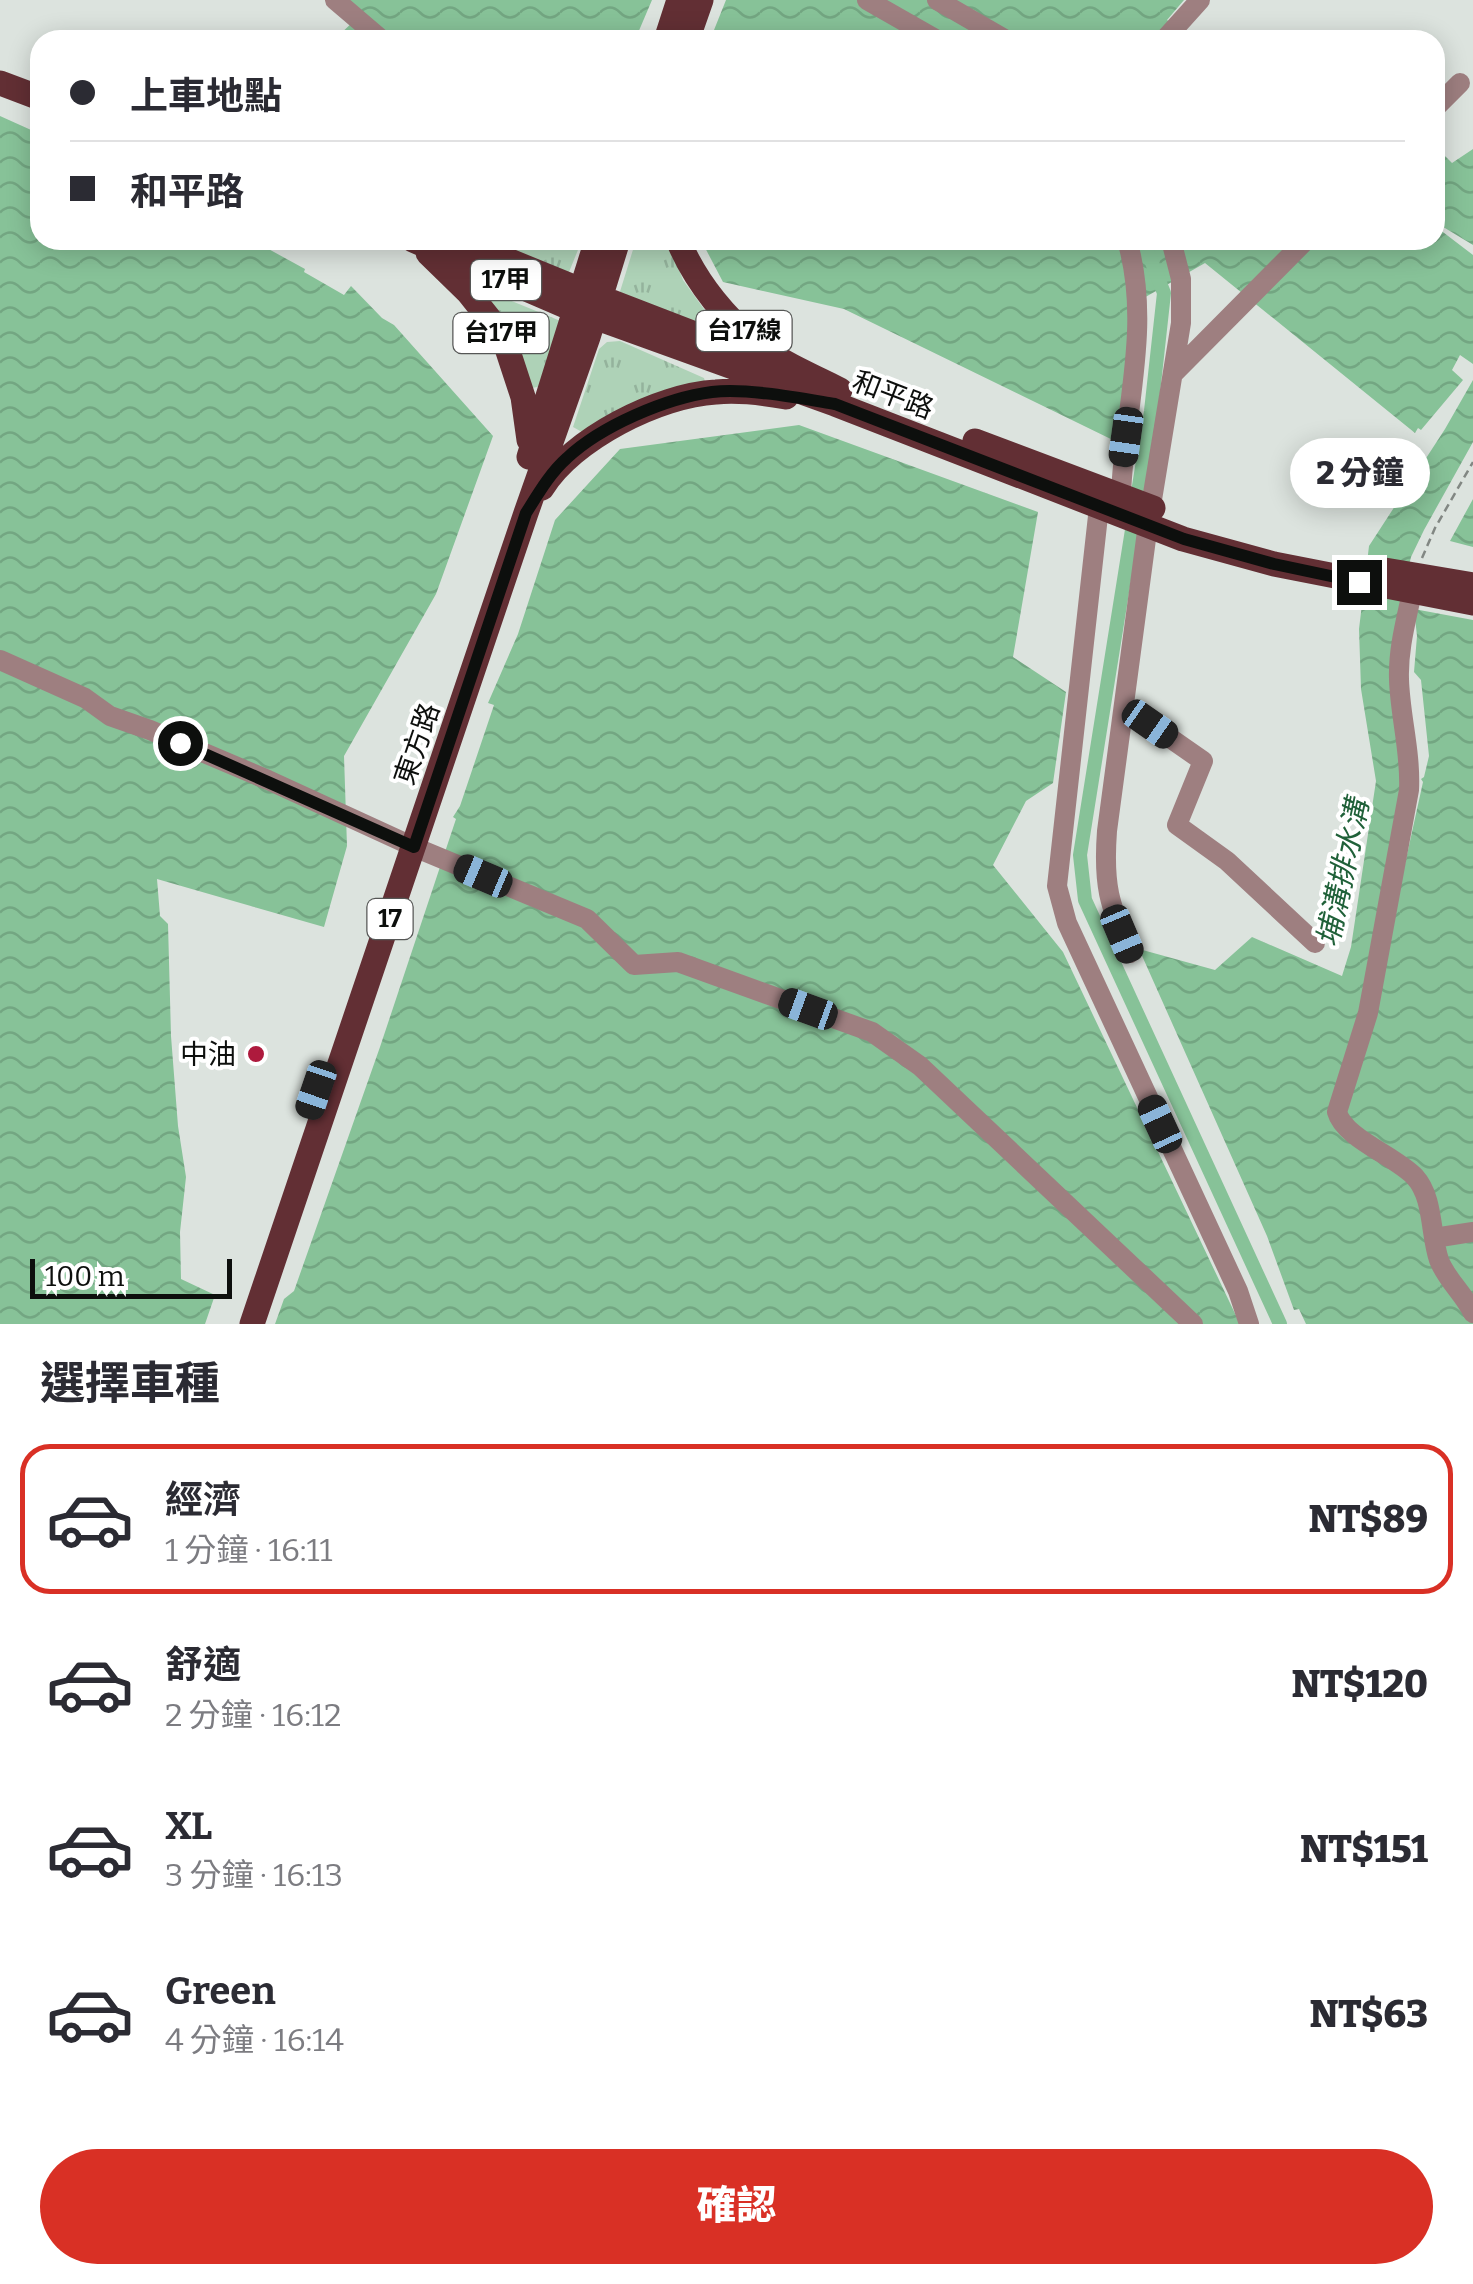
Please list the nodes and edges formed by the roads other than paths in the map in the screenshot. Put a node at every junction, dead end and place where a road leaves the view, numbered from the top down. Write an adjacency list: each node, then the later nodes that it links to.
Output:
1 (334, 0): 7 (lane)
2 (679, 0): 8 (main road)
3 (701, 0): 9 (main road)
4 (867, 0): 10 (lane)
5 (937, 0): 11 (lane)
6 (1200, 0): 12 (lane)
7 (370, 30)
8 (669, 30)
9 (690, 30)
10 (920, 30)
11 (989, 30)
12 (1173, 30)
13 (0, 73): 16 (main road)
14 (0, 83): 17 (main road)
15 (1460, 83): 18 (lane)
16 (30, 84)
17 (30, 94)
18 (1445, 98)
19 (425, 250): 31 (main road, 台17甲)
20 (441, 250): 28 (main road, 和平路 / 17甲)
21 (478, 250): 28 (main road, 和平路 / 17甲)
22 (595, 250): 28 (main road, 東方路)
23 (613, 250): 28 (main road, 東方路)
24 (682, 250): 30 (main road, 台17線)
25 (1130, 250): 32 (lane)
26 (1174, 250): 29 (lane)
27 (1296, 250): 29 (lane)
28 (588, 304): 30 (main road, 和平路); 31 (main road, 東方路 / 17); 33 (main road, 東方路 / 17)
29 (1173, 374): 32 (lane)
30 (838, 397): 32 (main road, 和平路); 33 (main road, 台17線)
31 (530, 453): 39 (main road, 東方路 / 17)
32 (1131, 509): 34 (main road, 和平路); 38 (lane); 48 (lane)
33 (526, 513): 39 (main road, 東方路 / 17)
34 (1410, 586): 35 (main road); 36 (main road); 43 (lane)
35 (1473, 586)
36 (1473, 603)
37 (0, 660): 39 (lane)
38 (1124, 706): 40 (lane); 41 (lane)
39 (407, 844): 45 (main road, 東方路 / 17); 46 (main road, 東方路 / 17); 47 (lane)
40 (1315, 943)
41 (1130, 954)
42 (1473, 1232): 43 (lane)
43 (1434, 1238): 44 (lane)
44 (1473, 1313)
45 (237, 1324)
46 (252, 1324)
47 (1193, 1324)
48 (1249, 1324)

